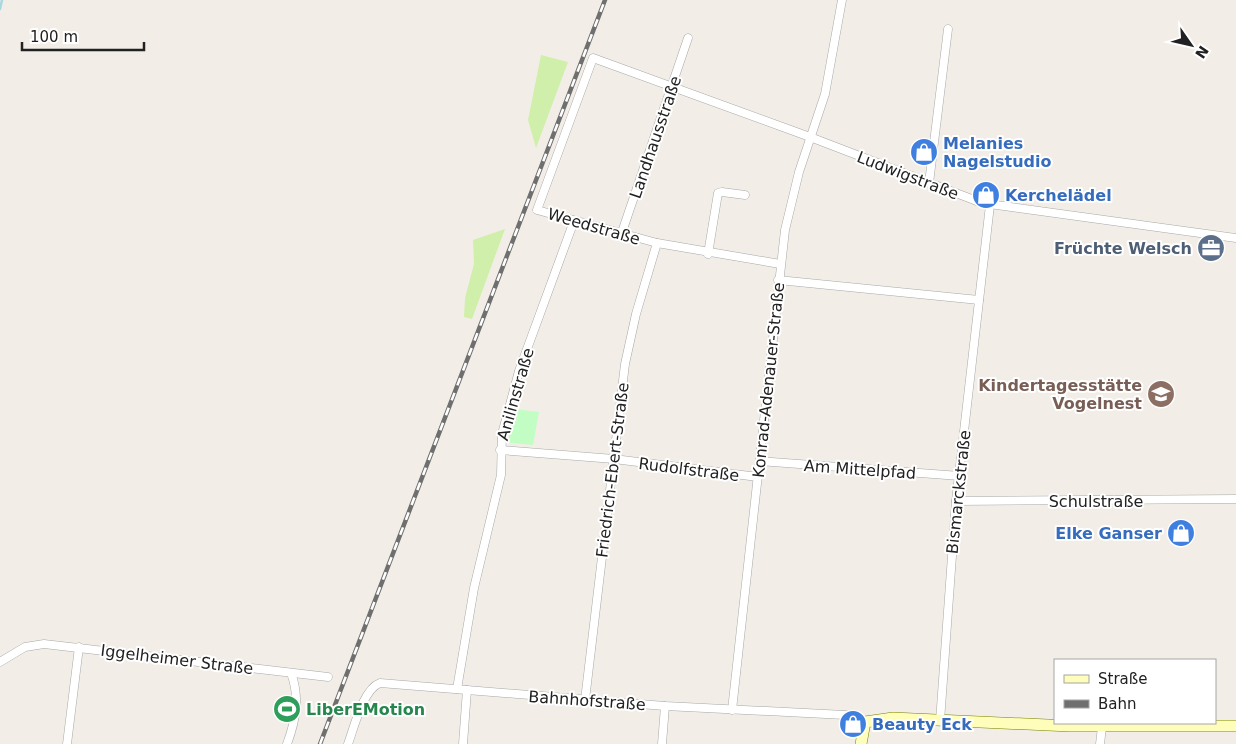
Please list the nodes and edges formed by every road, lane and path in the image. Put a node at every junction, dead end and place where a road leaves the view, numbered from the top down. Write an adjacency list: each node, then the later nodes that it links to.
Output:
1 (842, 0): 6 (street, Konrad-Adenauer-Straße)
2 (948, 29): 7 (street)
3 (688, 38): 5 (street, Landhausstraße)
4 (593, 58): 5 (street, Ludwigstraße); 10 (street, Weedstraße)
5 (672, 88): 6 (street, Ludwigstraße); 11 (street, Landhausstraße)
6 (810, 137): 7 (street, Ludwigstraße); 15 (street, Konrad-Adenauer-Straße)
7 (929, 183): 9 (street, Ludwigstraße)
8 (745, 195): 14 (street)
9 (990, 205): 12 (street, Ludwigstraße); 17 (street, Bismarckstraße)
10 (574, 221): 11 (street, Weedstraße); 18 (street, Anilinstraße)
11 (621, 235): 13 (street, Weedstraße)
12 (1236, 238)
13 (657, 244): 14 (street, Weedstraße); 19 (street, Friedrich-Ebert-Straße)
14 (708, 254): 15 (street, Weedstraße)
15 (780, 264): 16 (street, Konrad-Adenauer-Straße)
16 (778, 280): 17 (street); 20 (street, Konrad-Adenauer-Straße)
17 (979, 300): 21 (street, Bismarckstraße)
18 (500, 450): 19 (street, Rudolfstraße); 29 (street, Anilinstraße)
19 (614, 460): 22 (street, Rudolfstraße); 31 (street, Friedrich-Ebert-Straße)
20 (760, 461): 21 (street, Am Mittelpfad); 22 (street, Konrad-Adenauer-Straße)
21 (960, 476): 24 (street, Bismarckstraße)
22 (758, 477): 33 (street, Konrad-Adenauer-Straße)
23 (1236, 499): 24 (street, Schulstraße)
24 (956, 501): 34 (street, Bismarckstraße)
25 (79, 647): 26 (street, Iggelheimer Straße); 27 (street, Iggelheimer Straße); 38 (street)
26 (0, 662)
27 (291, 673): 28 (street, Iggelheimer Straße); 39 (street)
28 (328, 677)
29 (457, 689): 30 (street, Bahnhofstraße); 40 (street, Bahnhofstraße)
30 (468, 690): 31 (street, Bahnhofstraße); 41 (street)
31 (585, 700): 32 (street, Bahnhofstraße)
32 (665, 706): 33 (street, Bahnhofstraße); 42 (street)
33 (732, 710): 35 (street, Bahnhofstraße)
34 (940, 720): 35 (street); 37 (street)
35 (865, 722): 43 (street)
36 (1236, 726): 37 (street)
37 (1102, 727): 44 (street)
38 (67, 744)
39 (287, 744)
40 (348, 744)
41 (463, 744)
42 (662, 744)
43 (861, 744)
44 (1100, 744)

